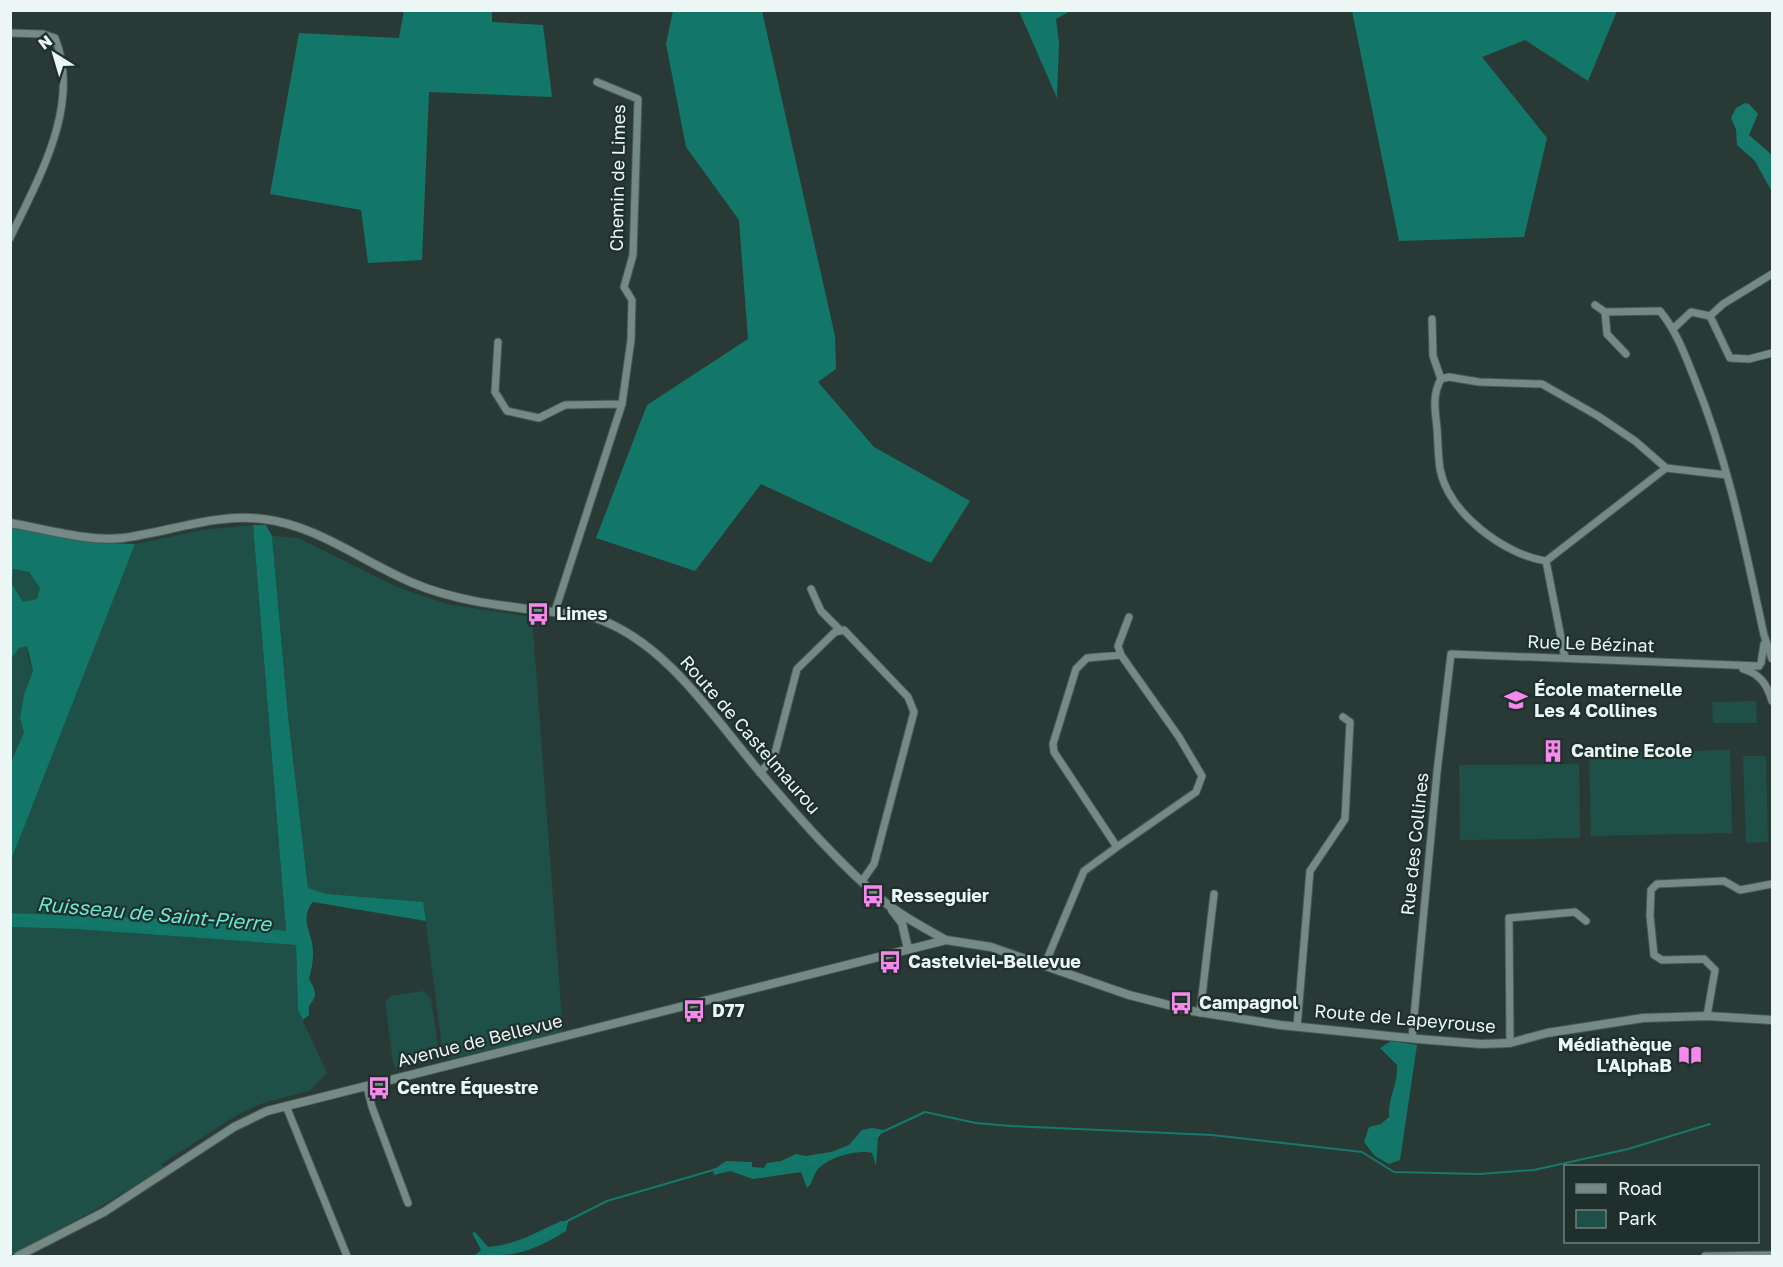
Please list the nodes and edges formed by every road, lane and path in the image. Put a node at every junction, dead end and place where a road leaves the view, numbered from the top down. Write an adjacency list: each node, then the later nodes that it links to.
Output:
1 (10, 33): 3 (street)
2 (597, 82): 14 (street, Chemin de Limes)
3 (10, 238)
4 (1773, 274): 7 (street)
5 (1595, 305): 6 (street)
6 (1605, 312): 9 (street); 12 (street)
7 (1710, 316): 9 (street); 11 (street)
8 (1432, 320): 13 (street)
9 (1674, 328): 16 (street)
10 (498, 342): 14 (street)
11 (1773, 353)
12 (1626, 354)
13 (1441, 379): 15 (street); 18 (street)
14 (622, 404): 20 (street)
15 (1666, 468): 16 (street); 18 (street)
16 (1727, 475): 23 (street)
17 (10, 523): 20 (street, Route de Castelmaurou)
18 (1546, 561): 26 (street)
19 (811, 589): 22 (street)
20 (555, 611): 34 (street, Route de Castelmaurou)
21 (1129, 617): 25 (street)
22 (840, 630): 34 (street); 36 (street)
23 (1764, 635): 27 (street); 29 (street)
24 (1451, 654): 26 (street, Rue Le Bézinat); 50 (street, Rue des Collines)
25 (1121, 655): 35 (street); 35 (street)
26 (1565, 658): 28 (street, Rue Le Bézinat)
27 (1773, 660): 29 (street, Rue Le Bézinat)
28 (1729, 665): 29 (street, Rue Le Bézinat); 30 (street, Rue Le Bézinat)
29 (1760, 665): 30 (street)
30 (1761, 679): 31 (street, Rue Le Bézinat); 32 (street)
31 (1773, 681)
32 (1773, 701)
33 (1343, 717): 49 (street)
34 (760, 772): 36 (street, Route de Castelmaurou)
35 (1117, 847): 45 (street)
36 (862, 881): 39 (street, Route de Castelmaurou)
37 (1773, 884): 47 (street)
38 (1214, 894): 46 (street)
39 (889, 905): 41 (street, Route de Castelmaurou); 42 (street, Route de Castelmaurou)
40 (1586, 921): 51 (street)
41 (920, 925): 42 (street); 43 (street, Route de Castelmaurou)
42 (905, 936): 44 (street, Route de Castelmaurou)
43 (946, 940): 44 (street, Avenue de Bellevue); 45 (street, Route de Lapeyrouse)
44 (909, 949): 52 (street, Avenue de Bellevue)
45 (1045, 964): 46 (street, Route de Lapeyrouse)
46 (1200, 1012): 49 (street, Route de Lapeyrouse)
47 (1707, 1016): 48 (street, Route de Lapeyrouse); 51 (street, Route de Lapeyrouse)
48 (1770, 1021)
49 (1296, 1027): 50 (street, Route de Lapeyrouse)
50 (1412, 1038): 51 (street, Route de Lapeyrouse)
51 (1510, 1043)
52 (367, 1087): 53 (street, Avenue de Bellevue); 54 (street)
53 (286, 1106): 56 (street, Avenue de Bellevue); 57 (street)
54 (408, 1203)
55 (1773, 1255): 58 (street)
56 (18, 1257)
57 (347, 1257)
58 (1705, 1257)

